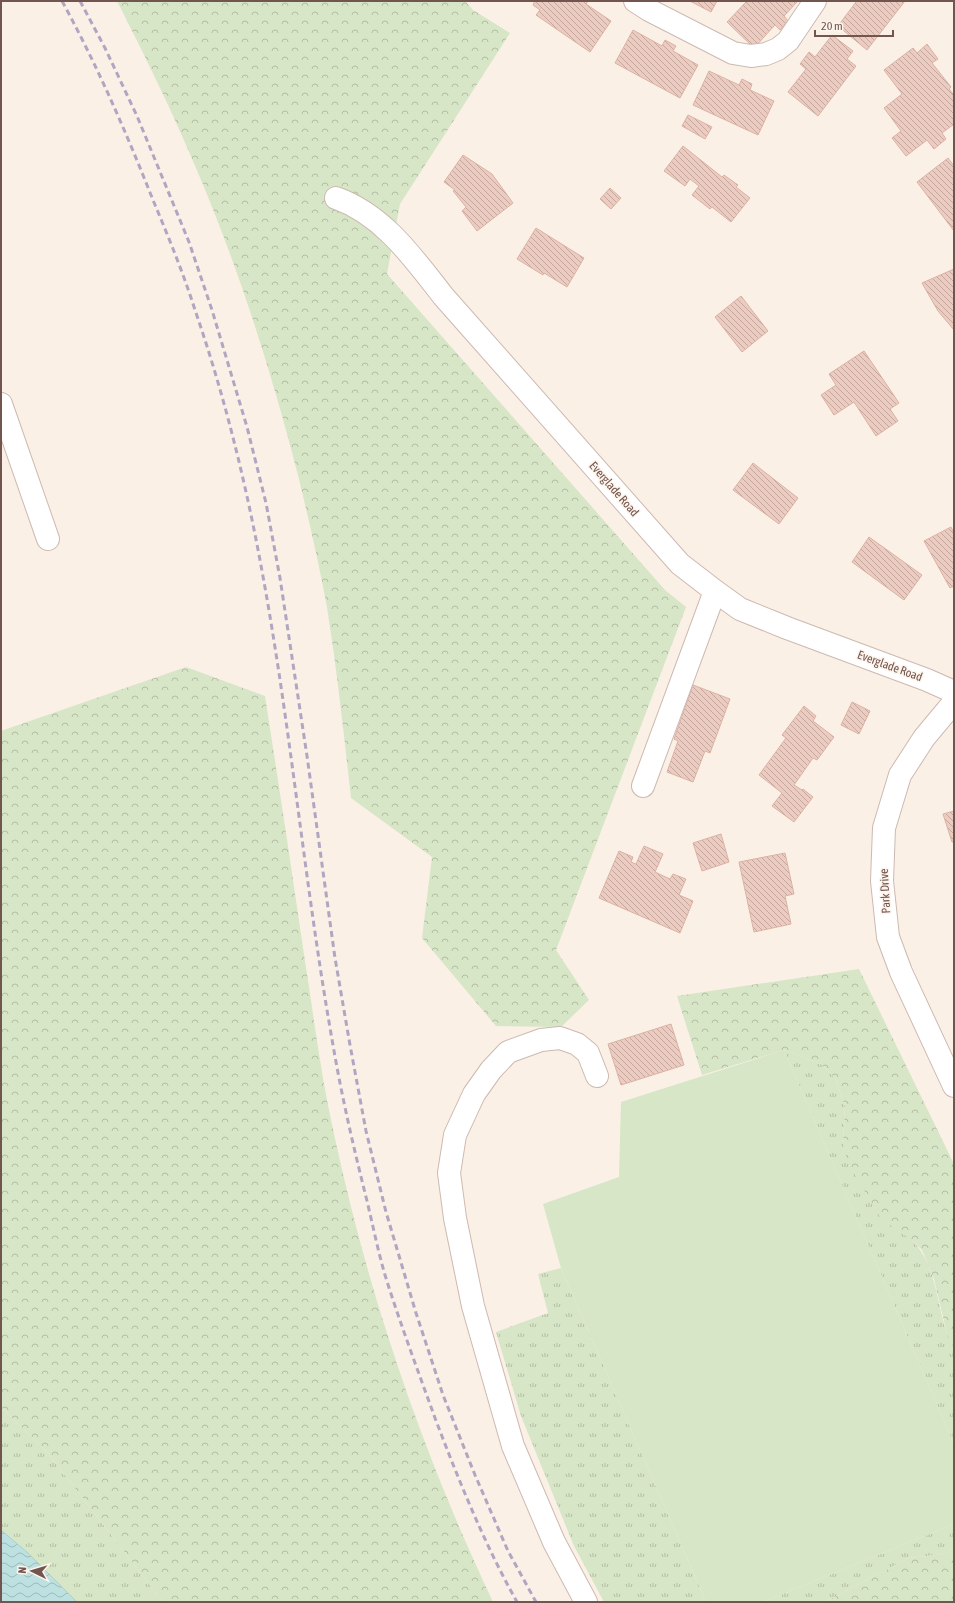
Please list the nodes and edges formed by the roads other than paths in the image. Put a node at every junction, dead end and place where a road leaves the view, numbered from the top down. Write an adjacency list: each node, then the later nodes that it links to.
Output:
1 (635, 1): 2 (street)
2 (815, 1)
3 (336, 198): 6 (street, Everglade Road)
4 (1, 404): 5 (street)
5 (48, 540)
6 (715, 591): 7 (street, Everglade Road); 9 (street)
7 (954, 692)
8 (954, 702): 11 (street, Park Drive)
9 (643, 786)
10 (597, 1076): 12 (street)
11 (954, 1086)
12 (586, 1602)

